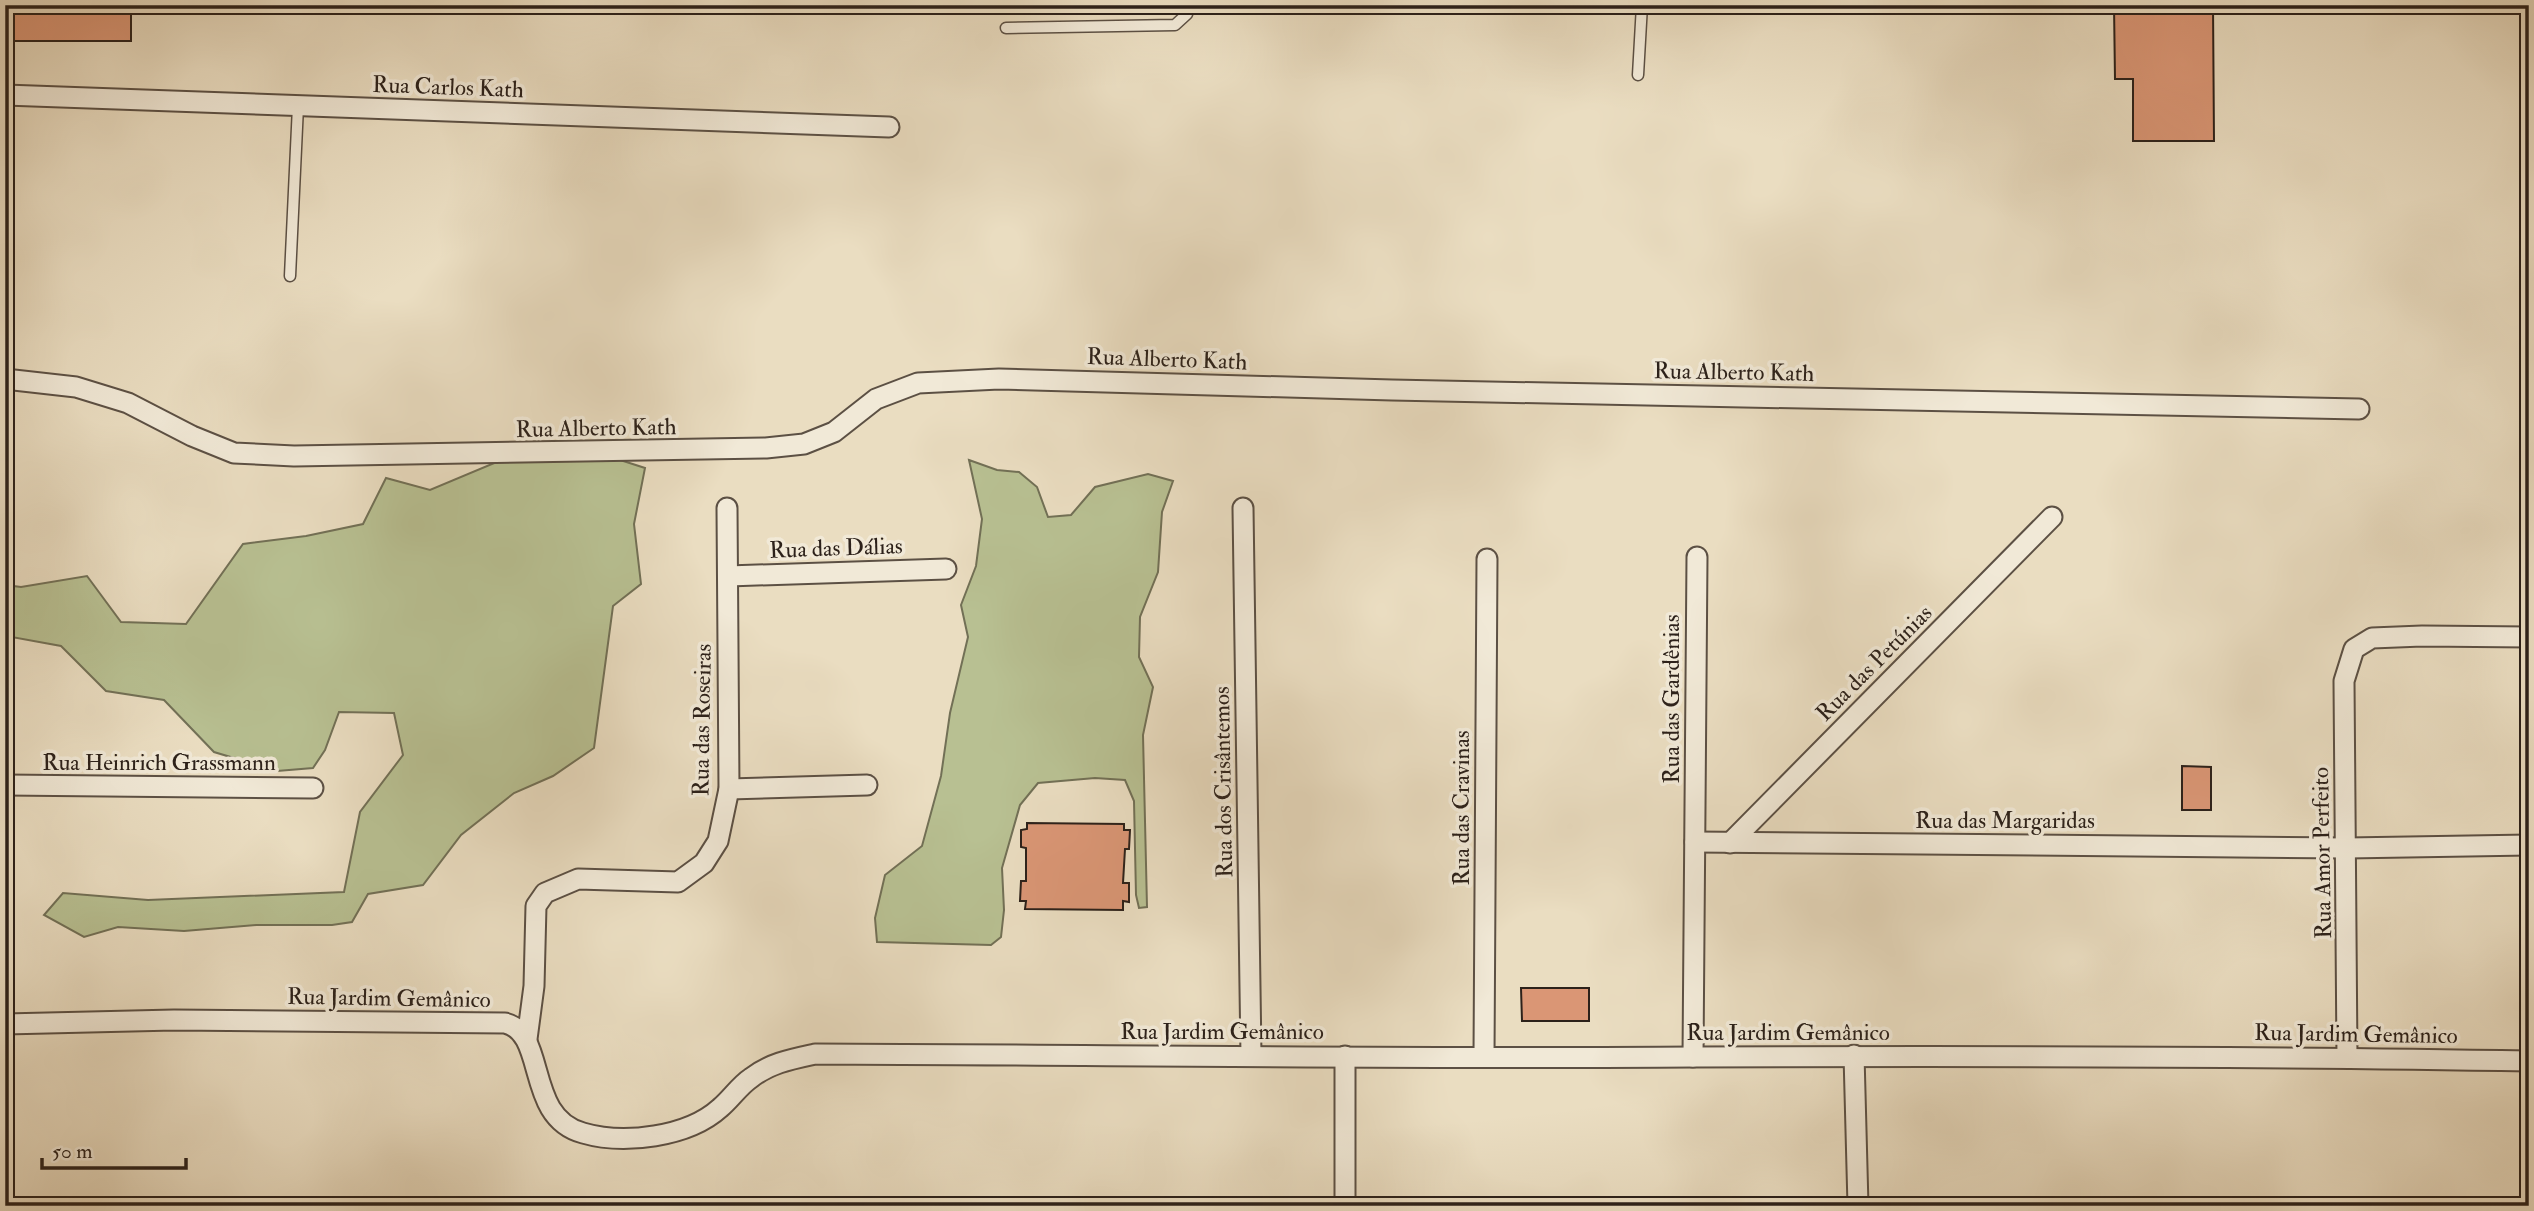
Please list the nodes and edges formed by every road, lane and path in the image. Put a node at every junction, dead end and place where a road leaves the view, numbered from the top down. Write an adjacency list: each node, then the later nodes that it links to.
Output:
1 (1190, 5): 3 (lane)
2 (1642, 5): 4 (lane)
3 (1006, 27)
4 (1638, 75)
5 (5, 95): 6 (street, Rua Carlos Kath)
6 (298, 106): 7 (street, Rua Carlos Kath); 8 (lane)
7 (889, 127)
8 (290, 276)
9 (5, 379): 10 (street, Rua Alberto Kath)
10 (2359, 409)
11 (727, 508): 17 (street, Rua das Roseiras)
12 (1243, 508): 30 (street, Rua dos Crisântemos)
13 (2052, 517): 24 (street, Rua das Petúnias)
14 (1697, 556): 23 (street, Rua das Gardênias)
15 (1487, 559): 32 (street, Rua das Cravinas)
16 (946, 569): 17 (street, Rua das Dálias)
17 (728, 576): 22 (street, Rua das Roseiras)
18 (2529, 637): 26 (street, Rua Amor Perfeito)
19 (5, 785): 21 (street, Rua Heinrich Grassmann)
20 (867, 785): 22 (street)
21 (313, 788)
22 (729, 789): 28 (street, Rua das Roseiras)
23 (1695, 842): 24 (street, Rua das Margaridas); 33 (street)
24 (1730, 843): 26 (street, Rua das Margaridas)
25 (2529, 845): 26 (street, Rua das Margaridas)
26 (2347, 848): 34 (street, Rua Amor Perfeito)
27 (5, 1024): 28 (street, Rua Jardim Gemânico)
28 (527, 1039): 30 (street, Rua Jardim Gemânico)
29 (1854, 1055): 33 (street, Rua Jardim Gemânico); 34 (street, Rua Jardim Gemânico); 37 (street)
30 (1251, 1056): 31 (street, Rua Jardim Gemânico)
31 (1345, 1056): 32 (street, Rua Jardim Gemânico); 36 (street)
32 (1484, 1056): 33 (street, Rua Jardim Gemânico)
33 (1693, 1057)
34 (2347, 1058): 35 (street, Rua Jardim Gemânico)
35 (2529, 1061)
36 (1345, 1206)
37 (1858, 1206)

